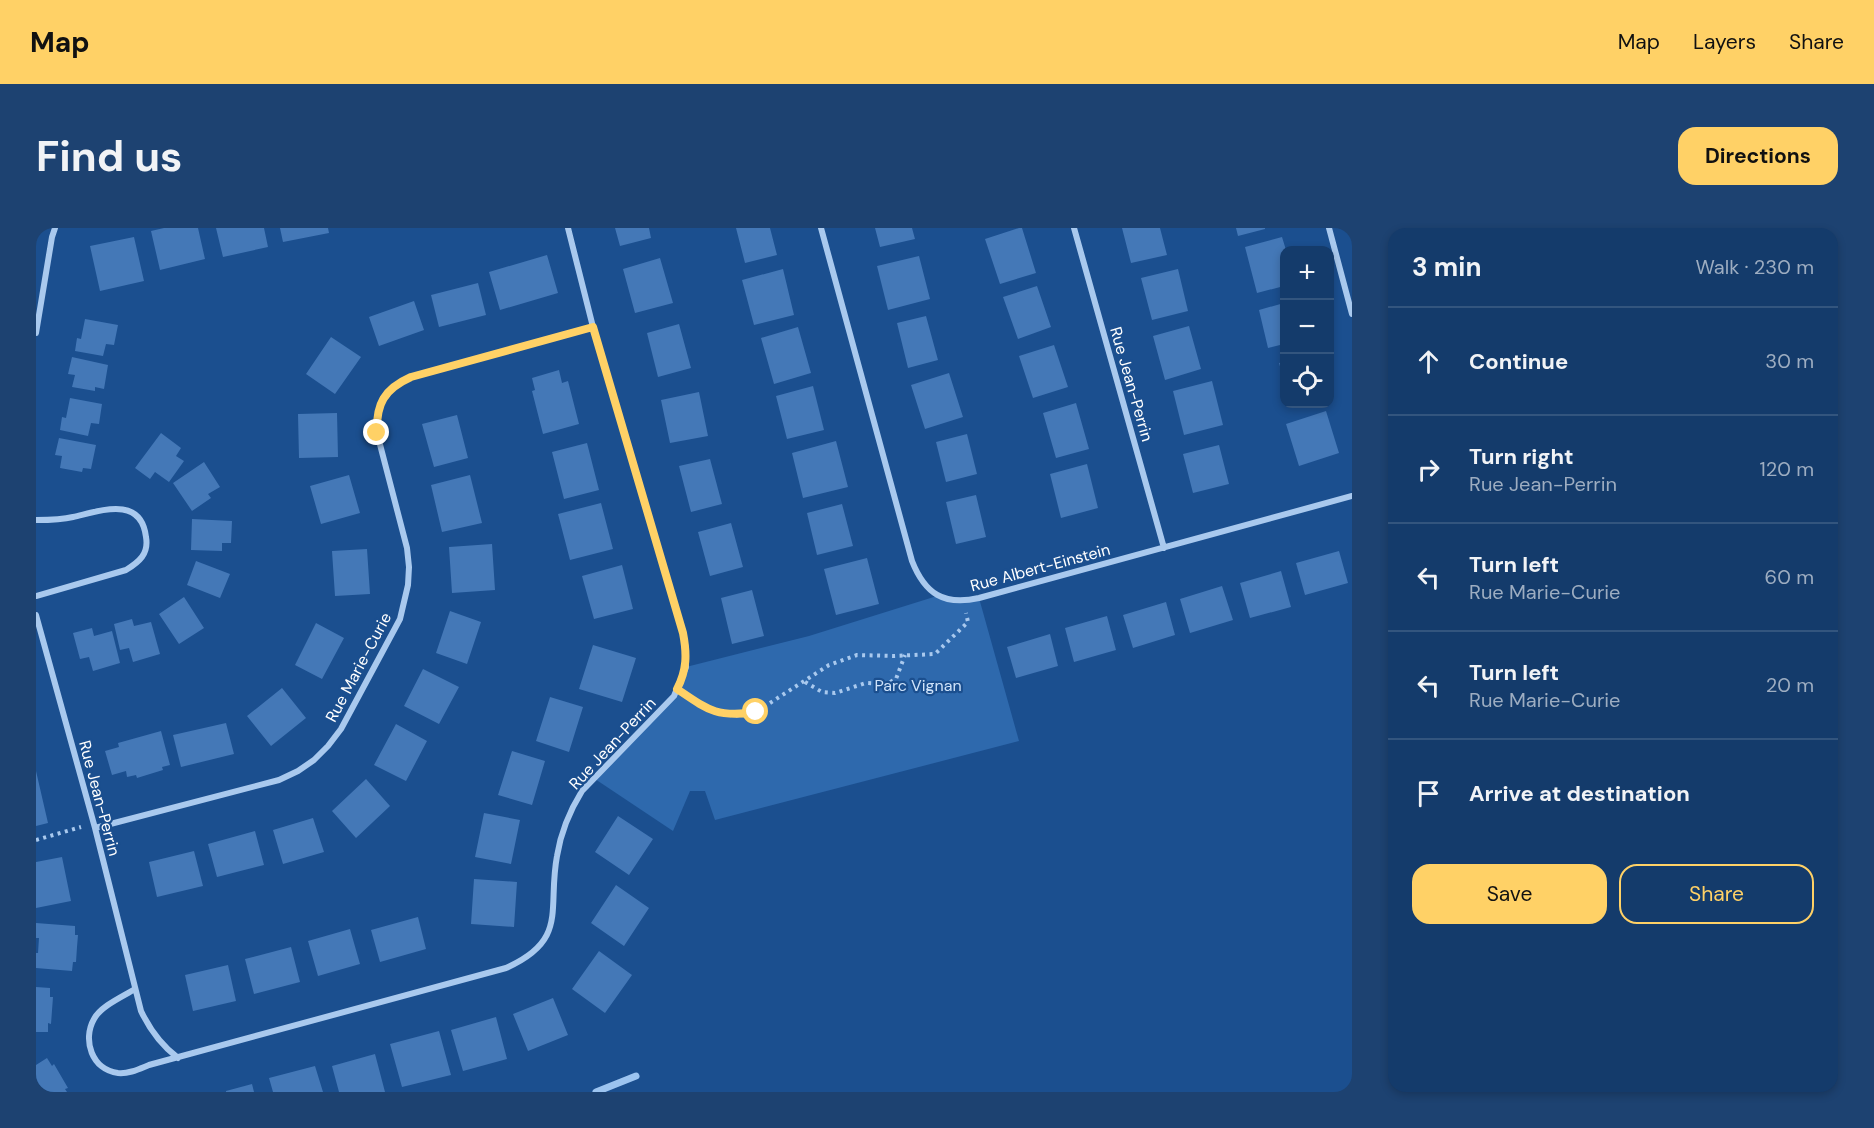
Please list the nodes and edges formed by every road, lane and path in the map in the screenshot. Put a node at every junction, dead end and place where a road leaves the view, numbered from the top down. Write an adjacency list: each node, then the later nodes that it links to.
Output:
1 (55, 228): 8 (street)
2 (568, 228): 7 (street, Rue Jean-Perrin)
3 (821, 228): 13 (street, Rue Albert-Einstein)
4 (1074, 228): 11 (street, Rue Jean-Perrin)
5 (1329, 228): 6 (street)
6 (1352, 314)
7 (593, 327): 17 (street, Rue Jean-Perrin); 18 (street, Rue Marie-Curie)
8 (36, 333)
9 (1352, 496): 11 (street, Rue Albert-Einstein)
10 (36, 520): 12 (street)
11 (1164, 548): 13 (street, Rue Albert-Einstein)
12 (36, 596)
13 (964, 602): 15 (path)
14 (36, 615): 18 (street, Rue Jean-Perrin)
15 (905, 655): 16 (path); 16 (path)
16 (804, 682): 17 (path)
17 (677, 689): 21 (street, Rue Jean-Perrin)
18 (95, 826): 19 (path); 20 (street, Rue Jean-Perrin)
19 (36, 840)
20 (135, 989): 21 (street, Rue Jean-Perrin); 21 (street, Rue Jean-Perrin)
21 (178, 1058)

